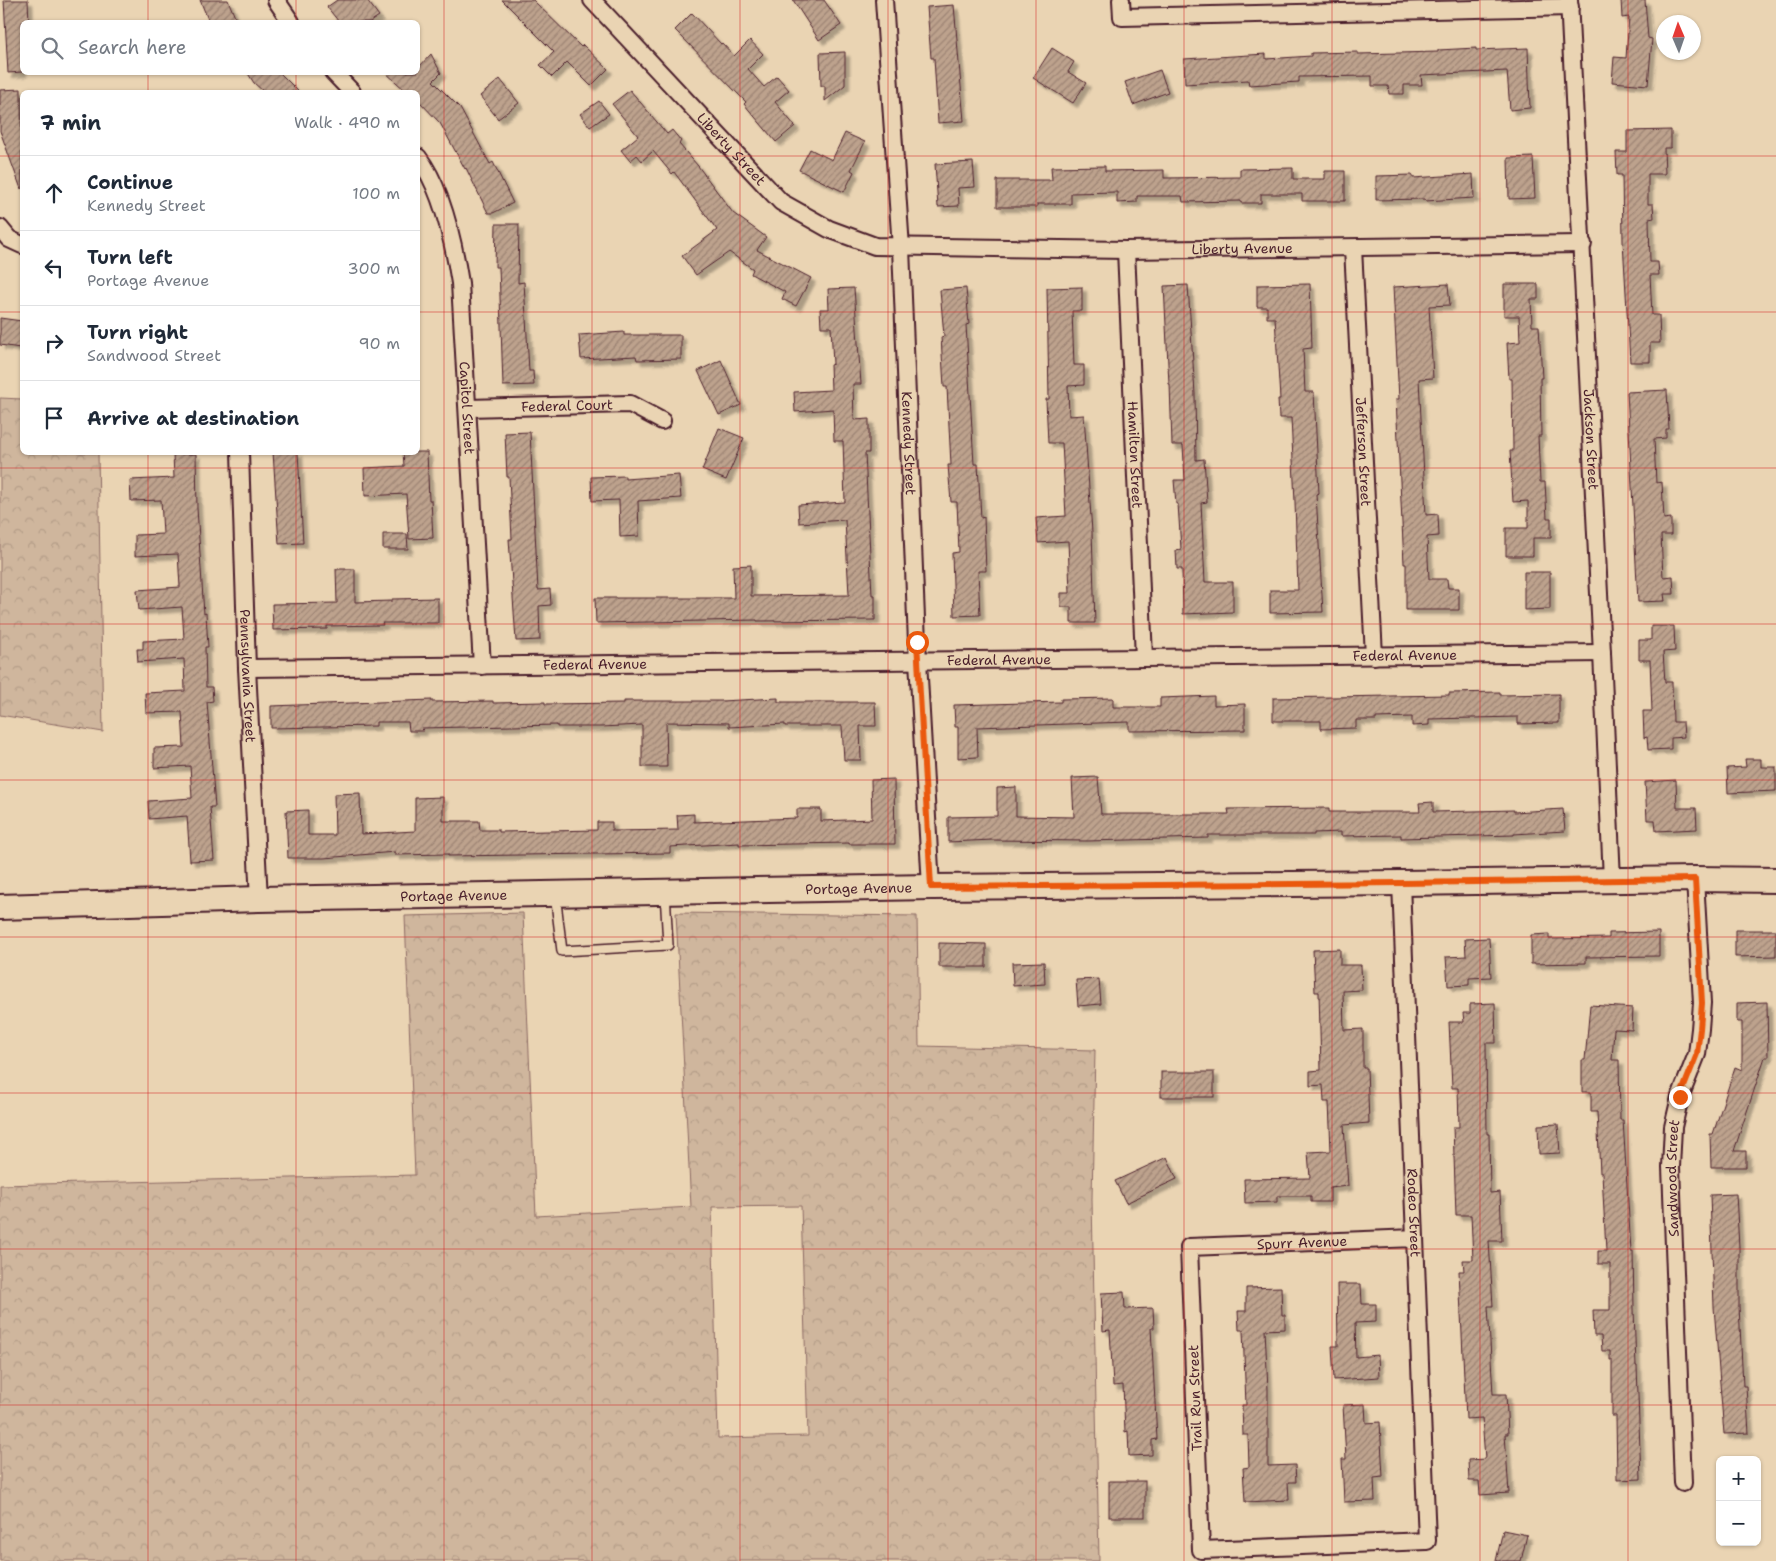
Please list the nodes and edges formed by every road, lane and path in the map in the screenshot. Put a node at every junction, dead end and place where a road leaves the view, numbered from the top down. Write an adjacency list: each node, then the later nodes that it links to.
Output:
1 (276, 0): 7 (street)
2 (592, 0): 14 (street, Liberty Street)
3 (884, 0): 14 (street, Kennedy Street)
4 (1121, 0): 6 (street)
5 (1570, 4): 6 (street); 13 (street, Jackson Street)
6 (1343, 5)
7 (290, 20)
8 (335, 75): 9 (street)
9 (350, 90)
10 (420, 161): 17 (street, Capitol Street)
11 (0, 228): 12 (street)
12 (20, 244)
13 (1582, 244): 15 (street, Liberty Avenue); 20 (street, Jackson Street)
14 (901, 248): 16 (street, Liberty Avenue); 23 (street, Kennedy Street)
15 (1353, 248): 16 (street, Liberty Avenue); 21 (street, Jefferson Street)
16 (1126, 250): 22 (street, Hamilton Street)
17 (468, 408): 18 (street, Federal Court); 24 (street, Capitol Street)
18 (662, 421)
19 (240, 455): 25 (street, Pennsylvania Street)
20 (1602, 653): 21 (street, Federal Avenue); 27 (street, Jackson Street)
21 (1374, 656): 22 (street, Federal Avenue)
22 (1144, 658): 23 (street, Federal Avenue)
23 (918, 661): 24 (street, Federal Avenue); 30 (street, Kennedy Street)
24 (482, 666): 25 (street, Federal Avenue)
25 (247, 668): 33 (street, Pennsylvania Street)
26 (1695, 879): 27 (street, Portage Avenue); 28 (street, Portage Avenue); 37 (street, Sandwood Street)
27 (1612, 880): 29 (street, Portage Avenue)
28 (1776, 880)
29 (1401, 883): 30 (street, Portage Avenue); 35 (street, Rodeo Street)
30 (931, 887): 31 (street, Portage Avenue)
31 (666, 892): 32 (street, Portage Avenue); 32 (lane)
32 (555, 894): 33 (street, Portage Avenue)
33 (259, 899): 34 (street, Portage Avenue)
34 (0, 908)
35 (1414, 1238): 36 (street, Spurr Avenue); 38 (street, Rodeo Street)
36 (1189, 1247): 38 (street, Trail Run Street)
37 (1683, 1483)
38 (1201, 1550)

